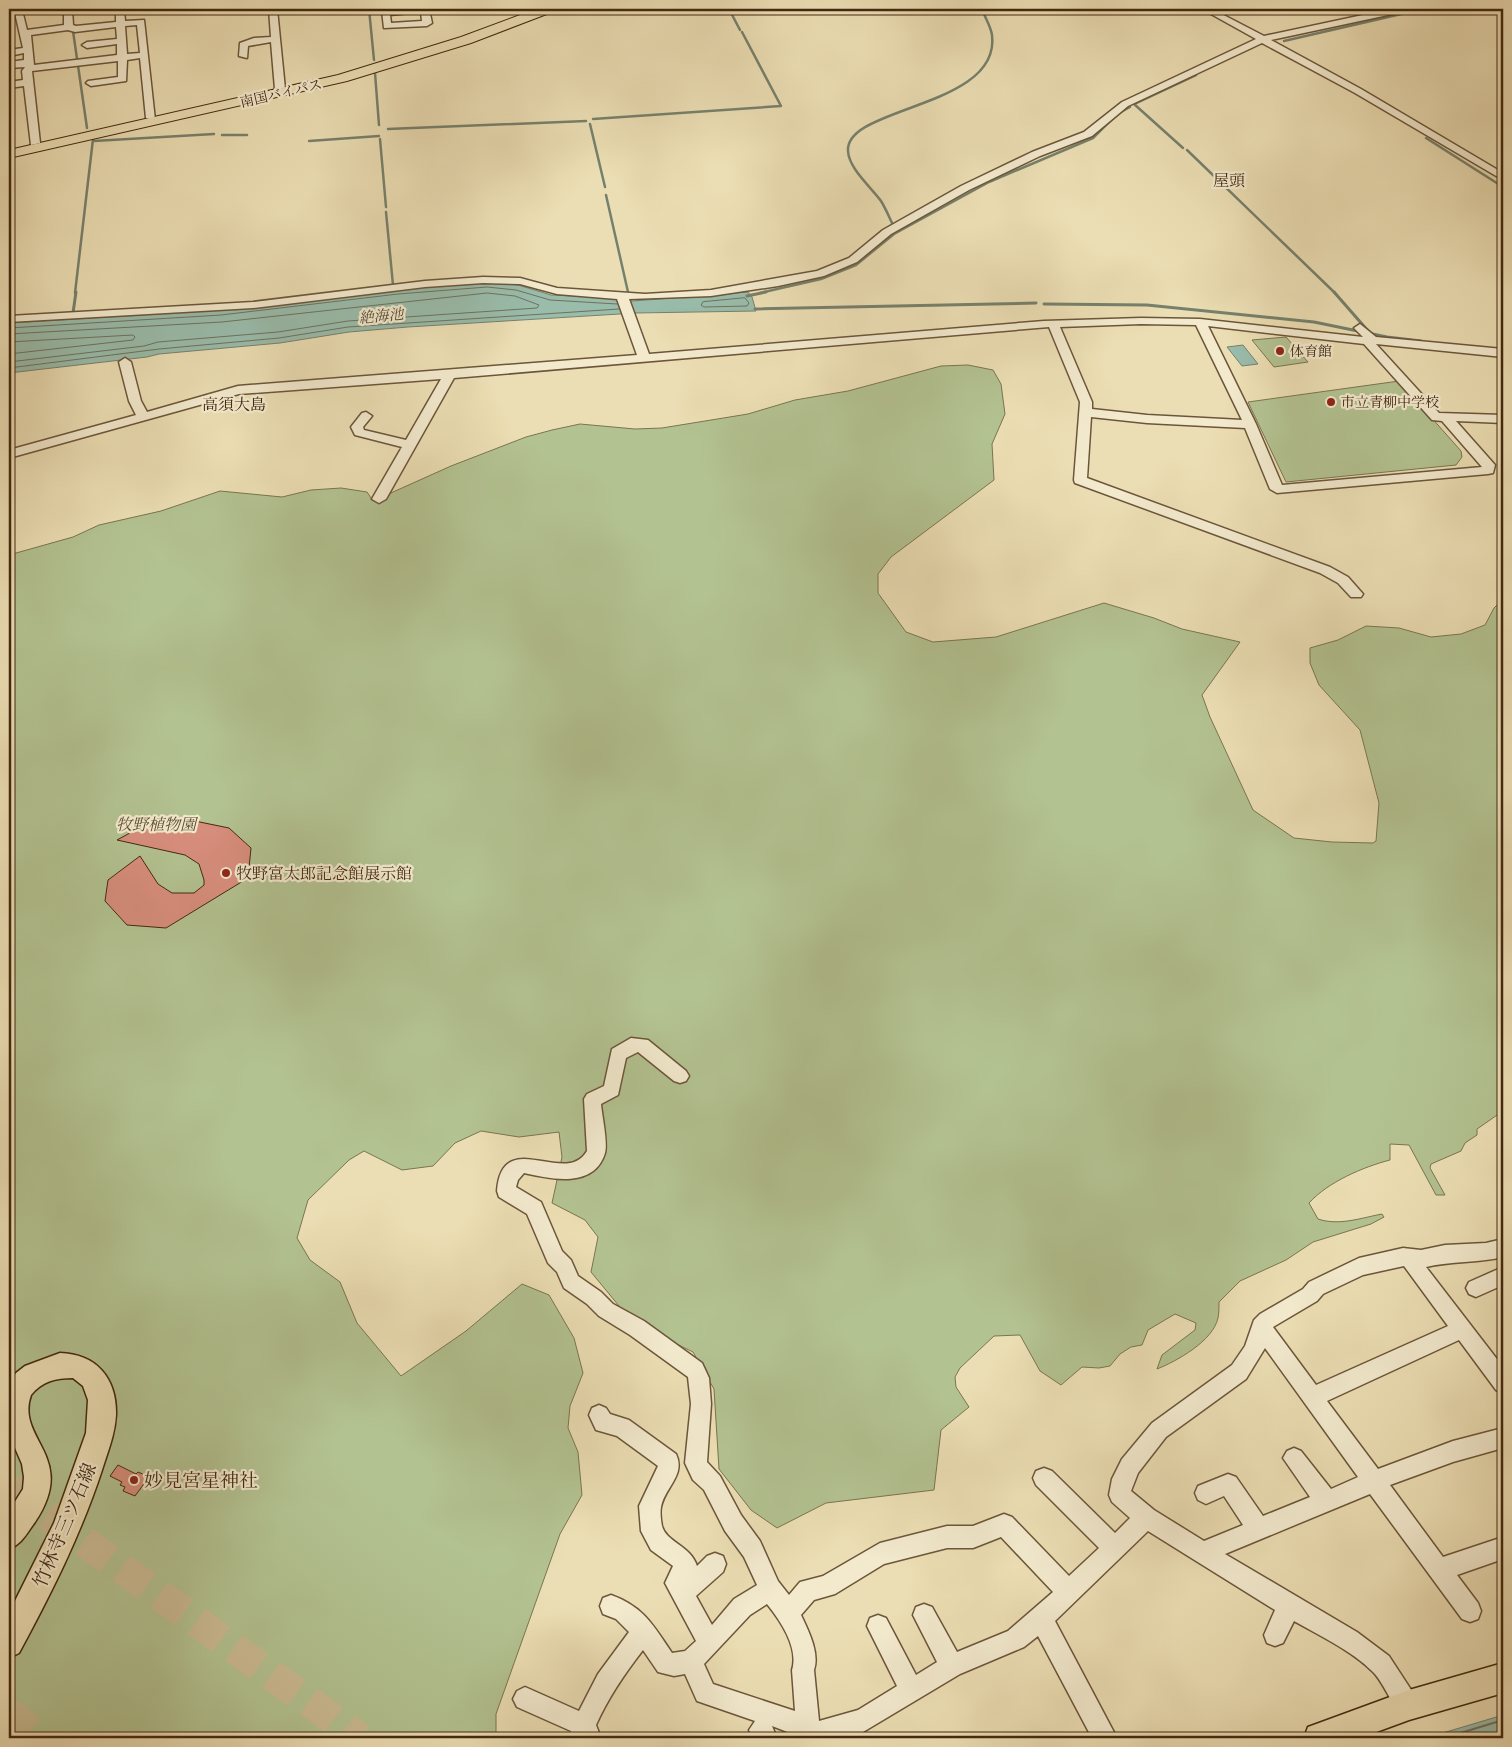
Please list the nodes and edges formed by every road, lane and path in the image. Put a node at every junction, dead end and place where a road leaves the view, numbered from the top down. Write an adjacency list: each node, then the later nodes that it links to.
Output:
1 (13, 9): 9 (highway); 11 (street)
2 (68, 9): 10 (street)
3 (120, 9): 16 (street)
4 (273, 9): 12 (street)
5 (535, 9): 26 (highway, 南国バイパス)
6 (547, 9): 30 (highway, 南国バイパス)
7 (1206, 9): 13 (street)
8 (1402, 9): 13 (street)
9 (9, 10)
10 (69, 27): 11 (street); 16 (street)
11 (26, 33): 17 (street)
12 (275, 39): 14 (street); 26 (street)
13 (1264, 39): 31 (street); 32 (street)
14 (243, 45): 15 (street); 20 (street)
15 (231, 46)
16 (121, 49): 16 (street); 19 (street); 19 (street); 22 (street); 23 (street)
17 (28, 50): 18 (street); 22 (street)
18 (9, 53)
19 (144, 55): 27 (street)
20 (244, 56)
21 (9, 65): 22 (street)
22 (30, 65): 24 (street)
23 (90, 76)
24 (28, 82): 25 (street); 28 (street)
25 (9, 84)
26 (280, 89): 27 (highway, 南国バイパス)
27 (151, 118): 28 (highway, 南国バイパス)
28 (35, 144): 29 (highway, 南国バイパス)
29 (9, 149)
30 (9, 154)
31 (1503, 177)
32 (624, 297): 33 (street); 38 (street)
33 (9, 320)
34 (1200, 322): 35 (street); 36 (street); 46 (street)
35 (1053, 324): 38 (street); 41 (street)
36 (1367, 334): 37 (street); 44 (street)
37 (1503, 353)
38 (644, 357): 40 (street)
39 (125, 362): 42 (street)
40 (450, 374): 42 (street); 47 (street)
41 (1084, 412): 46 (street); 50 (street)
42 (143, 416): 48 (street)
43 (366, 416): 47 (street)
44 (1446, 418): 45 (street); 46 (street)
45 (1503, 419)
46 (1250, 424)
47 (410, 445): 49 (street)
48 (9, 454)
49 (379, 499)
50 (1356, 594)
51 (680, 1076): 75 (street)
52 (1503, 1248): 53 (street)
53 (1413, 1258): 56 (street); 57 (street)
54 (1503, 1276): 55 (street)
55 (1476, 1288)
56 (1261, 1327): 59 (street); 67 (street)
57 (1462, 1329): 58 (street); 59 (street)
58 (1503, 1383)
59 (1313, 1397): 64 (street)
60 (600, 1415): 77 (street)
61 (1503, 1438): 64 (street)
62 (1294, 1458): 66 (street)
63 (1044, 1478): 70 (street)
64 (1374, 1481): 66 (street); 74 (street)
65 (1206, 1493): 68 (street)
66 (1326, 1500): 68 (street)
67 (1146, 1518): 70 (street); 72 (street)
68 (1259, 1529): 72 (street)
69 (9, 1535): 87 (main road, 竹林寺三ツ石線)
70 (1114, 1548): 76 (street)
71 (1503, 1548): 74 (street)
72 (1203, 1553): 79 (street)
73 (715, 1564): 77 (street)
74 (1439, 1570): 80 (street)
75 (770, 1588): 81 (street); 88 (street)
76 (1068, 1591): 81 (street); 83 (street)
77 (683, 1593): 88 (street)
78 (611, 1606): 85 (street)
79 (1289, 1606): 86 (street); 94 (street)
80 (1470, 1611)
81 (788, 1613): 96 (street)
82 (924, 1615): 90 (street)
83 (1040, 1619): 90 (street); 97 (street)
84 (878, 1626): 92 (street)
85 (644, 1631): 89 (street); 95 (street)
86 (1274, 1635)
87 (9, 1643)
88 (710, 1644): 89 (street)
89 (691, 1661): 96 (street)
90 (952, 1666): 92 (street)
91 (1503, 1678): 94 (main road)
92 (911, 1689): 96 (street)
93 (525, 1700): 95 (street)
94 (1409, 1705): 98 (main road)
95 (585, 1734)
96 (812, 1734)
97 (1105, 1738)
98 (1319, 1738)

